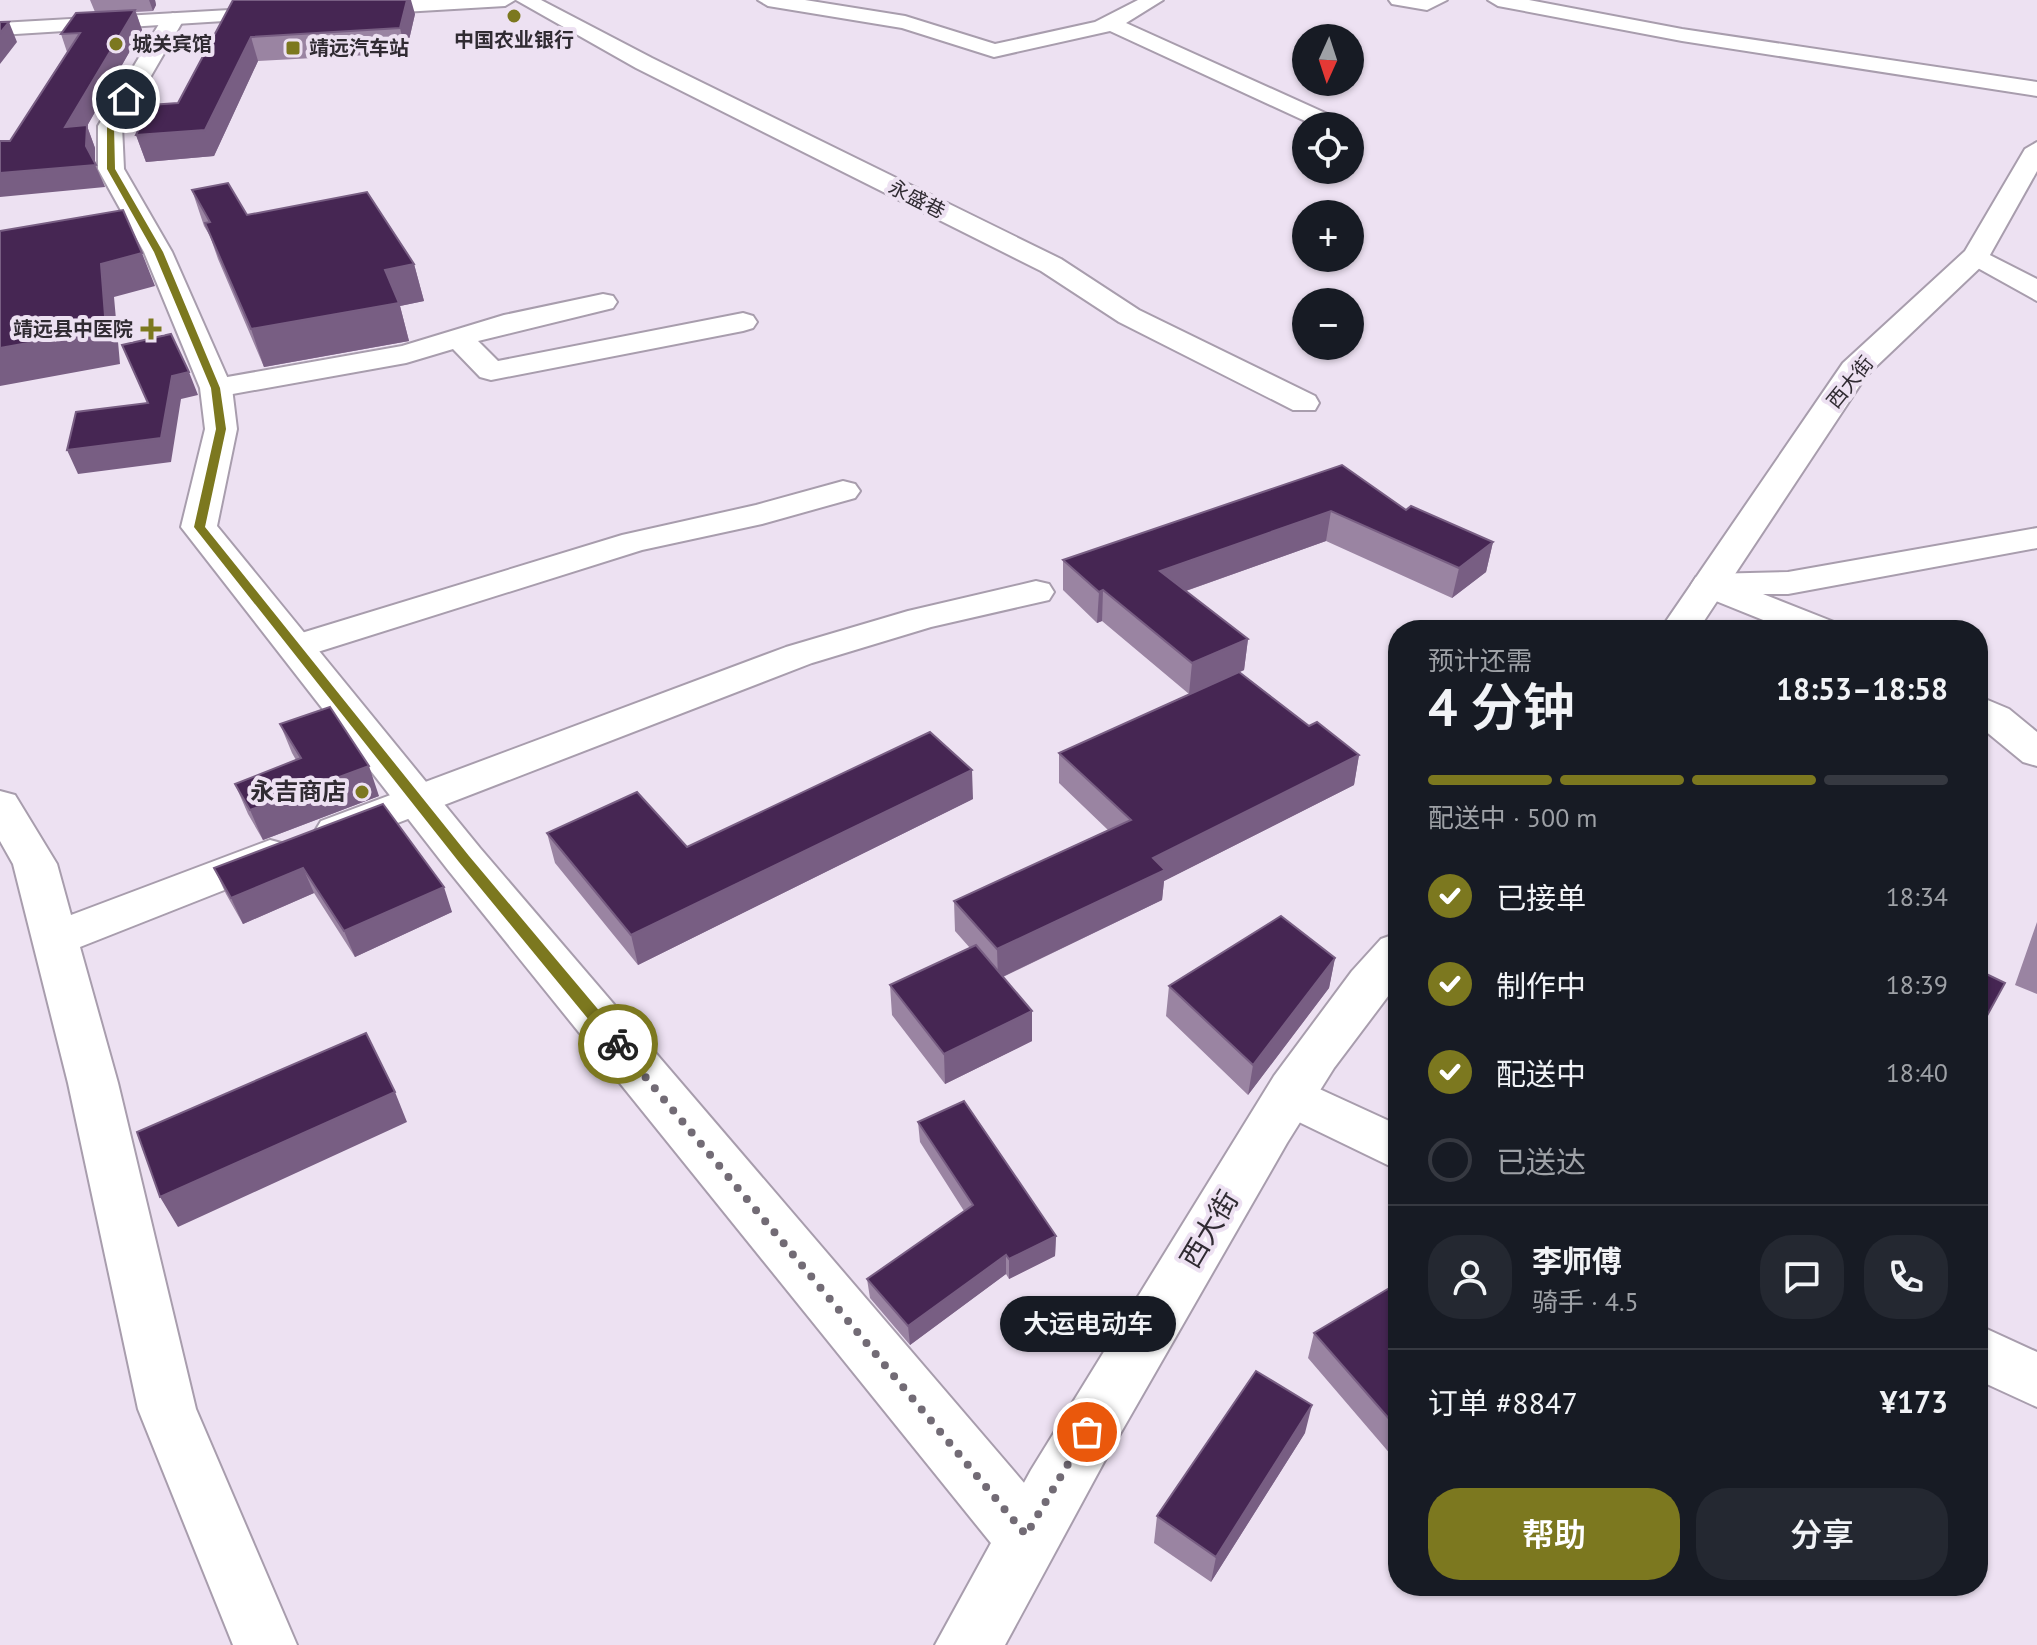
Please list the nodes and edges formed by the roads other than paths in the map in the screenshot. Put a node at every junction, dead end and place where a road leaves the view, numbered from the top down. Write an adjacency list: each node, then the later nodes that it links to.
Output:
1 (505, 0): 8 (street)
2 (526, 0): 22 (street, 永盛巷)
3 (768, 0): 11 (street)
4 (1153, 0): 11 (street)
5 (1399, 0): 6 (street)
6 (1437, 0)
7 (1498, 0): 13 (street)
8 (332, 10)
9 (302, 12): 10 (street)
10 (173, 19): 12 (street); 21 (street)
11 (1110, 23): 14 (street)
12 (0, 29)
13 (2037, 89)
14 (1304, 112)
15 (2037, 149): 16 (street, 西大街)
16 (1976, 256): 17 (street); 25 (street, 西大街)
17 (2037, 293)
18 (603, 302): 20 (street)
19 (743, 322): 20 (street)
20 (458, 337): 21 (street)
21 (216, 388): 29 (street)
22 (1304, 403)
23 (843, 491): 29 (street)
24 (2037, 538): 25 (street)
25 (1709, 585): 27 (street, 西大街); 28 (street)
26 (1036, 592): 32 (street)
27 (1686, 620)
28 (1796, 620)
29 (295, 647): 32 (street)
30 (1988, 716): 31 (street)
31 (2037, 753)
32 (418, 801): 34 (street); 40 (street)
33 (0, 805): 34 (street)
34 (55, 939): 41 (street)
35 (1388, 961): 36 (street, 西大街)
36 (1289, 1095): 37 (street); 40 (street, 西大街)
37 (1388, 1144)
38 (1988, 1356): 39 (street)
39 (2037, 1381)
40 (1026, 1535): 42 (street, 西大街)
41 (265, 1645)
42 (969, 1645)

